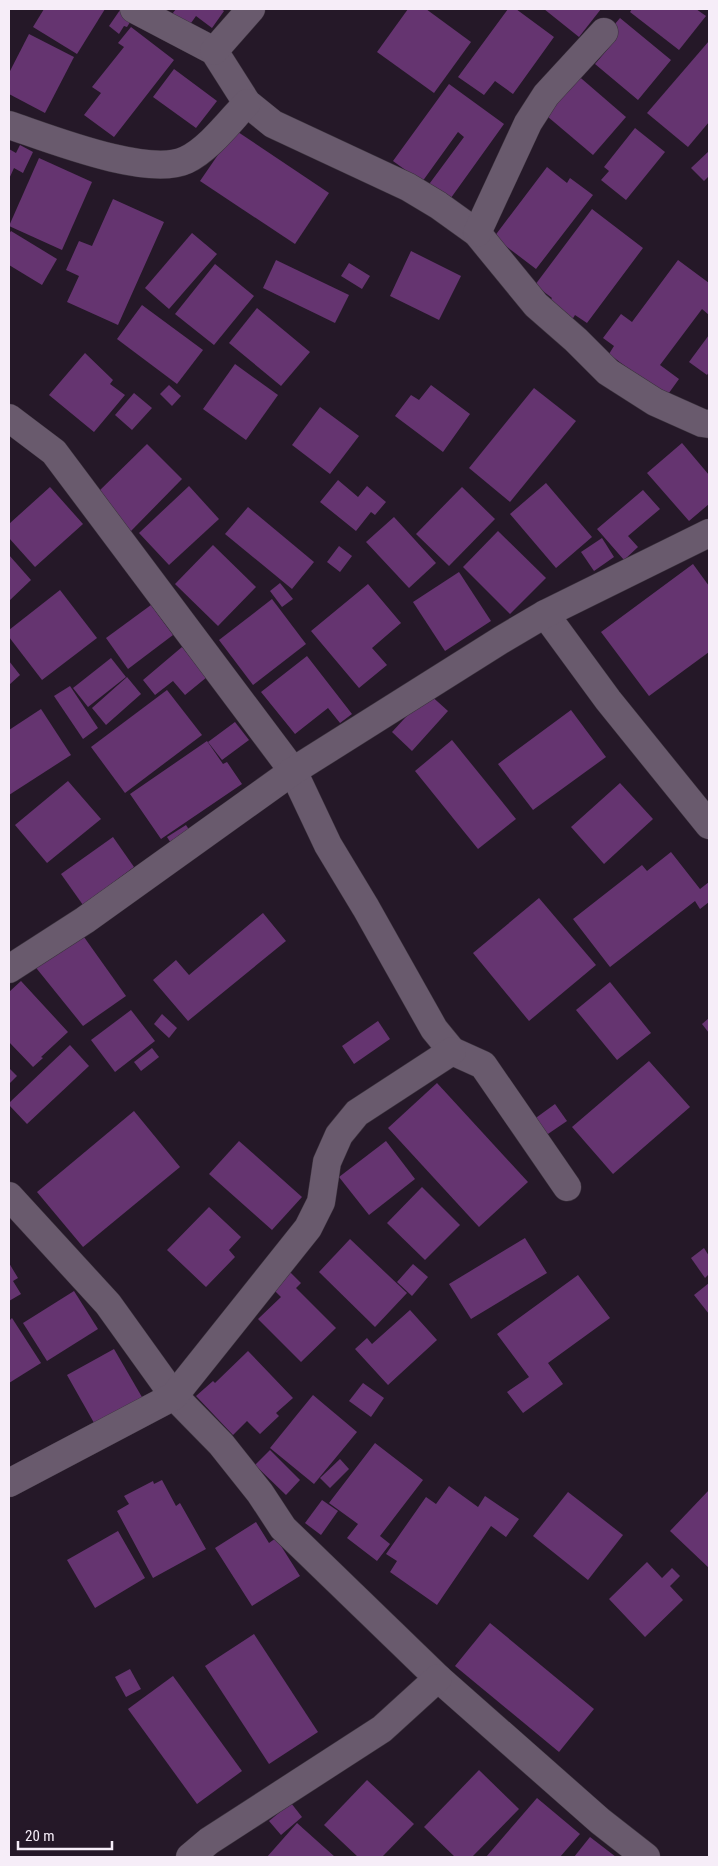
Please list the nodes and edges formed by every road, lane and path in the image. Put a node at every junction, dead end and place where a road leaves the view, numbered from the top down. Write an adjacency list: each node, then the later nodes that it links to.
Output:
1 (134, 9): 4 (street)
2 (251, 9): 4 (street)
3 (604, 32): 7 (street)
4 (214, 52): 5 (street)
5 (247, 104): 6 (street); 7 (street)
6 (9, 125)
7 (477, 233): 9 (street)
8 (9, 418): 12 (street)
9 (709, 424)
10 (709, 533): 11 (street)
11 (545, 614): 12 (street); 13 (street)
12 (293, 772): 14 (street); 15 (street)
13 (709, 825)
14 (9, 969)
15 (452, 1051): 16 (street); 18 (street)
16 (567, 1187)
17 (9, 1196): 18 (street)
18 (174, 1396): 19 (street); 20 (street)
19 (9, 1483)
20 (438, 1678): 21 (street); 22 (street)
21 (190, 1857)
22 (646, 1857)

